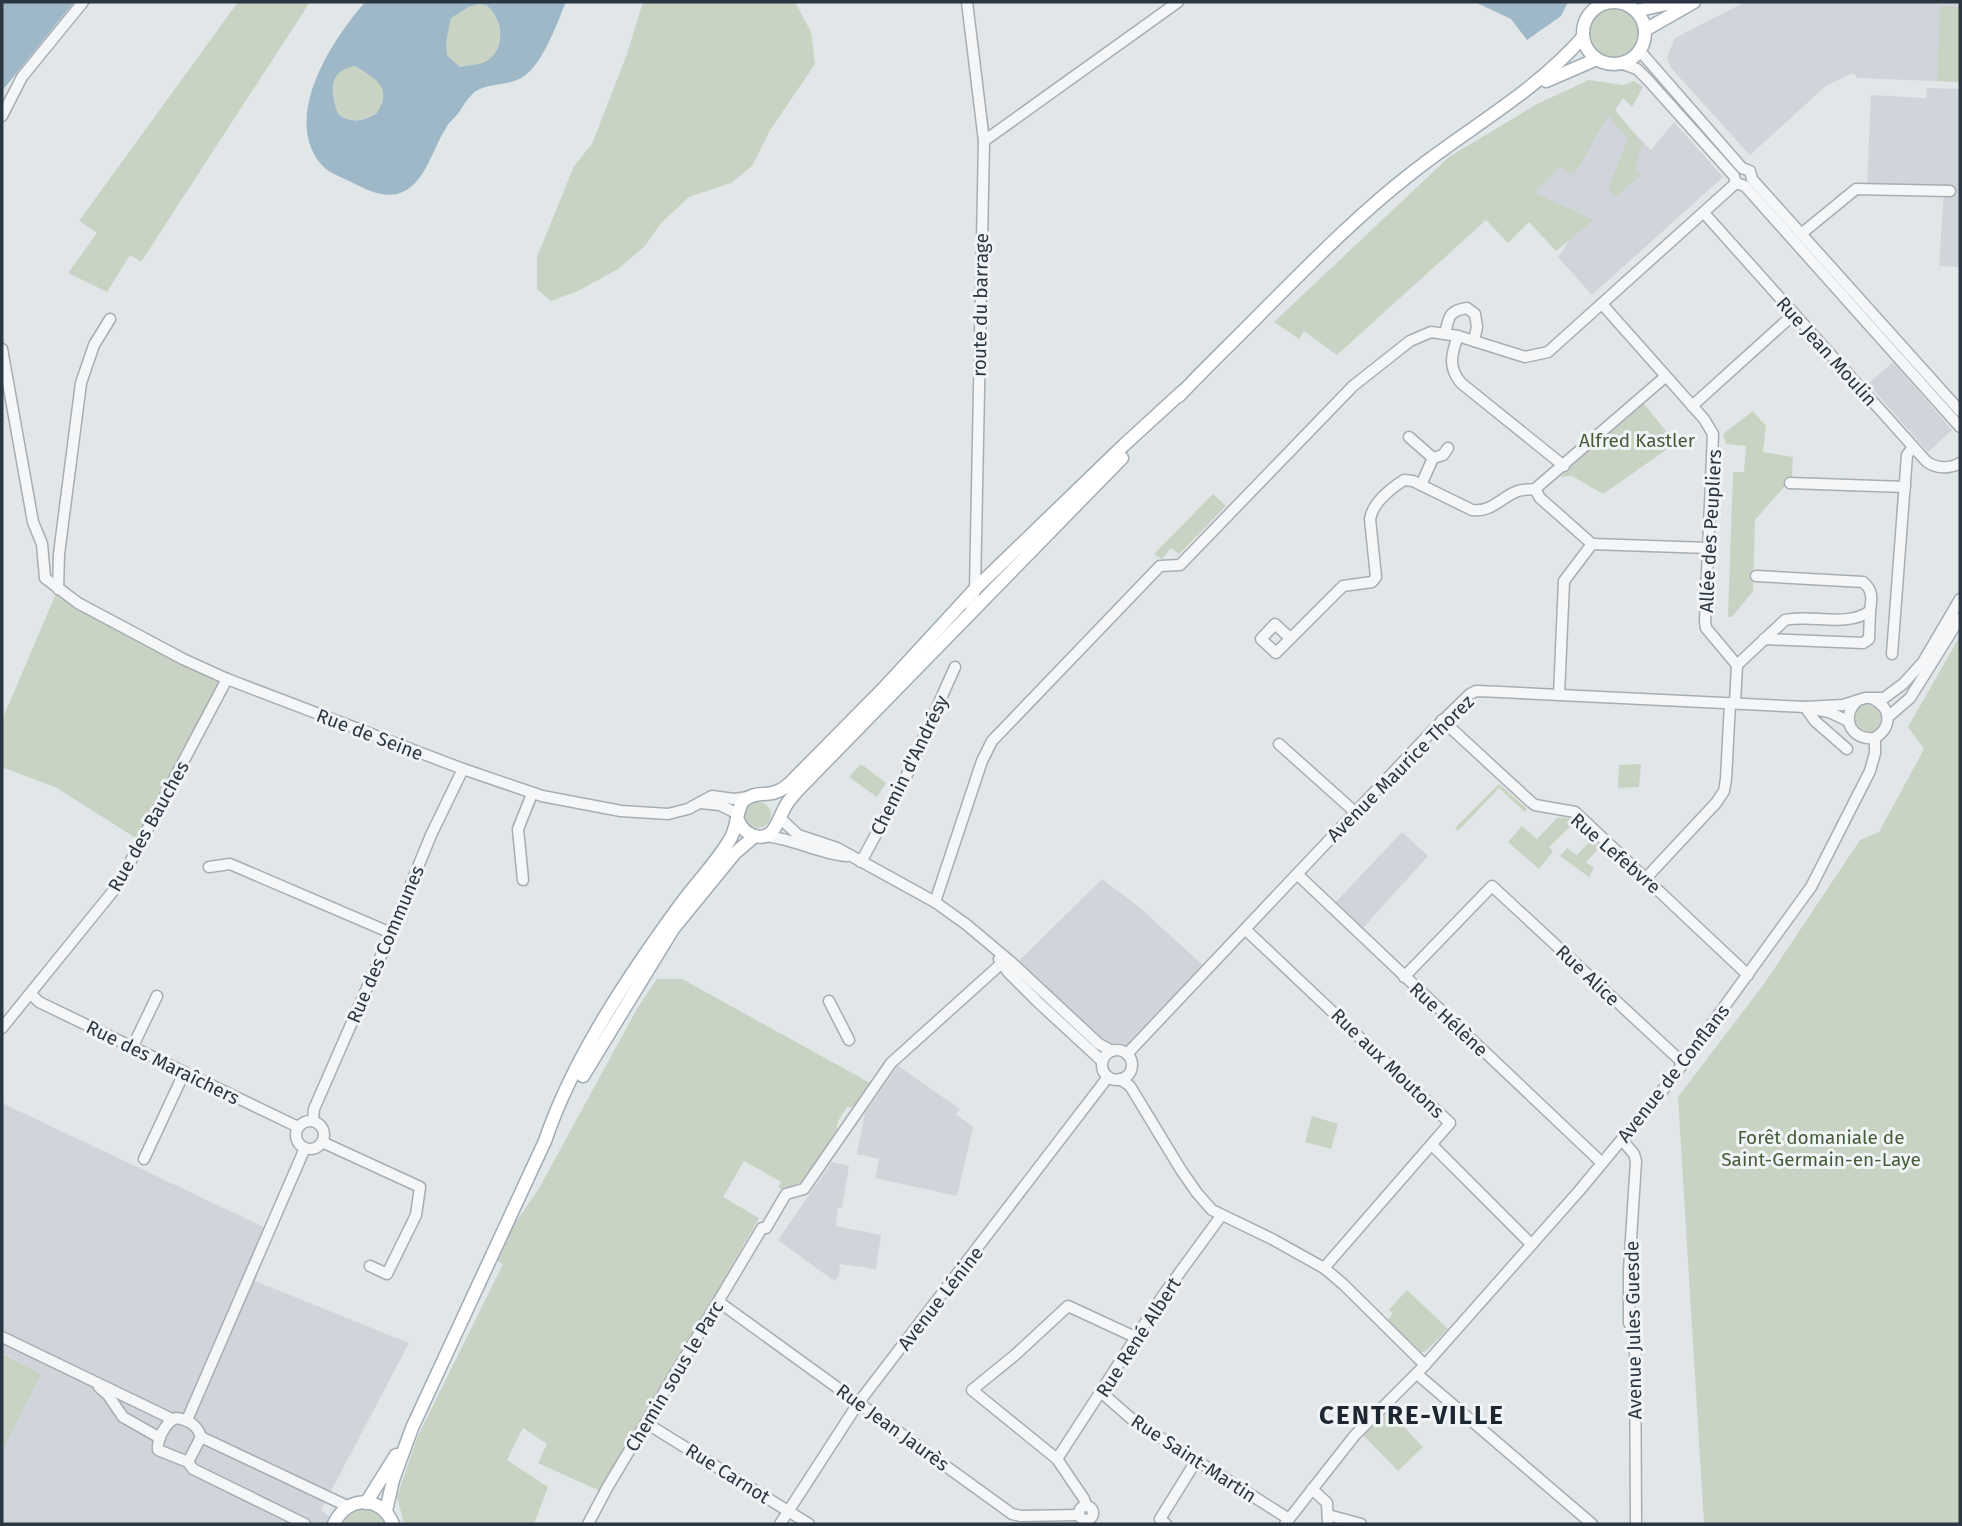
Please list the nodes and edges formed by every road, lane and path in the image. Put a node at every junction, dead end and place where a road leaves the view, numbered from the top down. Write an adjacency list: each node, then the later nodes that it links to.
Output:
1 (83, 2): 13 (street)
2 (967, 2): 14 (street, route du barrage)
3 (1178, 2): 14 (street)
4 (1675, 2): 6 (main road)
5 (1694, 2): 7 (main road)
6 (1636, 11): 7 (main road); 8 (main road)
7 (1645, 30): 9 (main road)
8 (1583, 37): 10 (main road); 12 (main road)
9 (1639, 50): 11 (main road); 15 (street)
10 (1597, 59): 11 (main road); 12 (main road)
11 (1620, 63): 15 (street)
12 (1529, 88): 28 (main road)
13 (2, 116)
14 (984, 141): 46 (street, route du barrage)
15 (1742, 179): 17 (street); 18 (street); 20 (street)
16 (1950, 191): 18 (street)
17 (1704, 213): 19 (street); 21 (street, Rue Jean Moulin)
18 (1801, 234): 20 (street)
19 (1602, 304): 25 (street); 27 (street, Allée des Peupliers)
20 (1857, 304): 30 (street); 31 (street)
21 (1794, 314): 29 (street); 34 (street, Rue Jean Moulin)
22 (110, 319): 45 (street)
23 (1445, 334): 24 (street); 25 (street); 83 (street)
24 (1458, 337): 25 (street); 37 (street)
25 (1474, 341)
26 (2, 349): 45 (street)
27 (1665, 377): 29 (street, Allée des Peupliers); 37 (street)
28 (1184, 391): 46 (main road); 49 (main road)
29 (1692, 406): 43 (street, Allée des Peupliers)
30 (1960, 411)
31 (1960, 427)
32 (1409, 437): 35 (street)
33 (1448, 447): 35 (street)
34 (1913, 447): 36 (street, Rue Jean Moulin); 40 (street)
35 (1433, 458): 39 (street)
36 (1960, 463)
37 (1564, 466): 41 (street)
38 (1790, 483): 40 (street)
39 (1421, 485): 41 (street); 51 (street)
40 (1905, 487): 53 (street)
41 (1535, 489): 42 (street)
42 (1592, 544): 43 (street); 57 (street)
43 (1709, 548): 54 (street, Allée des Peupliers)
44 (1756, 576): 48 (street)
45 (58, 589): 56 (street, Rue de Seine)
46 (975, 589): 49 (street); 70 (main road)
47 (1960, 599): 58 (street)
48 (1870, 611): 52 (street); 52 (street)
49 (970, 614): 75 (main road)
50 (1960, 618): 62 (street)
51 (1290, 638)
52 (1764, 639): 54 (street)
53 (1892, 654)
54 (1737, 665): 60 (street)
55 (956, 667): 78 (street, Chemin d'Andrésy)
56 (227, 679): 68 (street, Rue de Seine); 90 (street, Rue des Bauches)
57 (1559, 695): 60 (street, Avenue Maurice Thorez); 63 (street, Avenue Maurice Thorez)
58 (1873, 699): 59 (street); 62 (street)
59 (1858, 701): 61 (street, Avenue Maurice Thorez); 64 (street)
60 (1733, 703): 61 (street, Avenue Maurice Thorez); 81 (street)
61 (1805, 707): 64 (street, Avenue Maurice Thorez); 67 (street)
62 (1888, 717): 65 (street)
63 (1442, 720): 73 (street, Avenue Maurice Thorez); 81 (street, Rue Lefebvre)
64 (1848, 721): 65 (street)
65 (1875, 738): 88 (street, Avenue de Conflans)
66 (1279, 744): 73 (street)
67 (1847, 750)
68 (463, 769): 69 (street, Rue de Seine); 85 (street, Rue des Communes)
69 (532, 793): 72 (street, Rue de Seine); 82 (street)
70 (767, 795): 71 (main road); 75 (main road)
71 (748, 797): 72 (street, Rue de Seine); 74 (main road)
72 (701, 803): 74 (street)
73 (1355, 812): 80 (street, Avenue Maurice Thorez)
74 (738, 817): 76 (main road); 108 (main road)
75 (780, 817): 76 (main road); 77 (street)
76 (759, 836): 77 (street); 108 (main road)
77 (850, 856): 78 (street)
78 (862, 862): 83 (street)
79 (209, 867): 85 (street)
80 (1297, 874): 84 (street, Avenue Maurice Thorez); 89 (street, Rue Hélène)
81 (1646, 878): 88 (street, Rue Lefebvre)
82 (523, 880)
83 (935, 902): 86 (street)
84 (1246, 930): 97 (street, Avenue Maurice Thorez); 110 (street, Rue aux Moutons)
85 (391, 933): 105 (street, Rue des Communes)
86 (990, 945): 87 (street); 96 (street)
87 (1002, 963): 98 (street); 118 (street, Chemin sous le Parc)
88 (1748, 975): 99 (street, Avenue de Conflans)
89 (1404, 977): 99 (street, Rue Alice); 113 (street, Rue Hélène)
90 (31, 994): 93 (street, Rue des Bauches); 95 (street, Rue des Maraîchers)
91 (157, 996): 95 (street)
92 (829, 1001): 94 (street)
93 (2, 1028)
94 (849, 1040)
95 (132, 1048): 101 (street, Rue des Maraîchers)
96 (1112, 1051): 97 (street); 98 (street)
97 (1127, 1054): 100 (street)
98 (1102, 1061): 102 (street)
99 (1683, 1063): 107 (street, Avenue de Conflans)
100 (1130, 1072): 103 (street); 104 (street)
101 (184, 1073): 106 (street, Rue des Maraîchers); 112 (street)
102 (1108, 1077): 103 (street); 124 (street, Avenue Lénine)
103 (1120, 1079): 104 (street)
104 (1151, 1117): 114 (street)
105 (313, 1121): 106 (street); 109 (street)
106 (298, 1127): 111 (street)
107 (1622, 1140): 113 (street, Avenue de Conflans); 152 (street, Avenue Jules Guesde)
108 (545, 1141): 128 (main road)
109 (322, 1142): 111 (street); 116 (street)
110 (1432, 1146): 115 (street); 117 (street, Rue aux Moutons)
111 (306, 1148): 126 (street)
112 (144, 1159)
113 (1602, 1163): 115 (street, Avenue de Conflans)
114 (1221, 1216): 117 (street); 120 (street, Rue René Albert)
115 (1531, 1244): 121 (street, Avenue de Conflans)
116 (370, 1266)
117 (1324, 1268): 121 (street)
118 (719, 1302): 124 (street, Rue Jean Jaurès); 127 (street, Chemin sous le Parc)
119 (2, 1337): 122 (street)
120 (1135, 1337): 123 (street, Rue René Albert); 131 (street)
121 (1421, 1370): 134 (street, Avenue de Conflans); 151 (street)
122 (94, 1383): 125 (street); 130 (street)
123 (1102, 1393): 131 (street, Rue René Albert); 132 (street, Rue Saint-Martin)
124 (859, 1402): 138 (street, Avenue Lénine); 139 (street, Rue Jean Jaurès)
125 (172, 1419): 126 (street); 130 (street)
126 (187, 1420): 129 (street)
127 (646, 1423): 138 (street, Rue Carnot); 145 (street, Chemin sous le Parc)
128 (412, 1427): 135 (main road); 137 (main road)
129 (201, 1437): 133 (street); 136 (street)
130 (160, 1438): 133 (street)
131 (1057, 1459): 139 (street)
132 (1196, 1461): 141 (street, Rue Saint-Martin); 149 (street)
133 (188, 1462): 142 (street)
134 (1312, 1489): 140 (street); 141 (street, Avenue de Conflans)
135 (366, 1503): 136 (main road); 137 (main road)
136 (347, 1506): 143 (main road)
137 (386, 1511): 144 (main road)
138 (789, 1511): 146 (street, Avenue Lénine); 147 (street, Rue Carnot)
139 (1085, 1515): 148 (street)
140 (1328, 1519): 150 (street)
141 (1287, 1522)
142 (305, 1524)
143 (334, 1524)
144 (393, 1524)
145 (589, 1524)
146 (780, 1524)
147 (808, 1524)
148 (1101, 1524)
149 (1166, 1524)
150 (1361, 1524)
151 (1592, 1524)
152 (1636, 1524)

